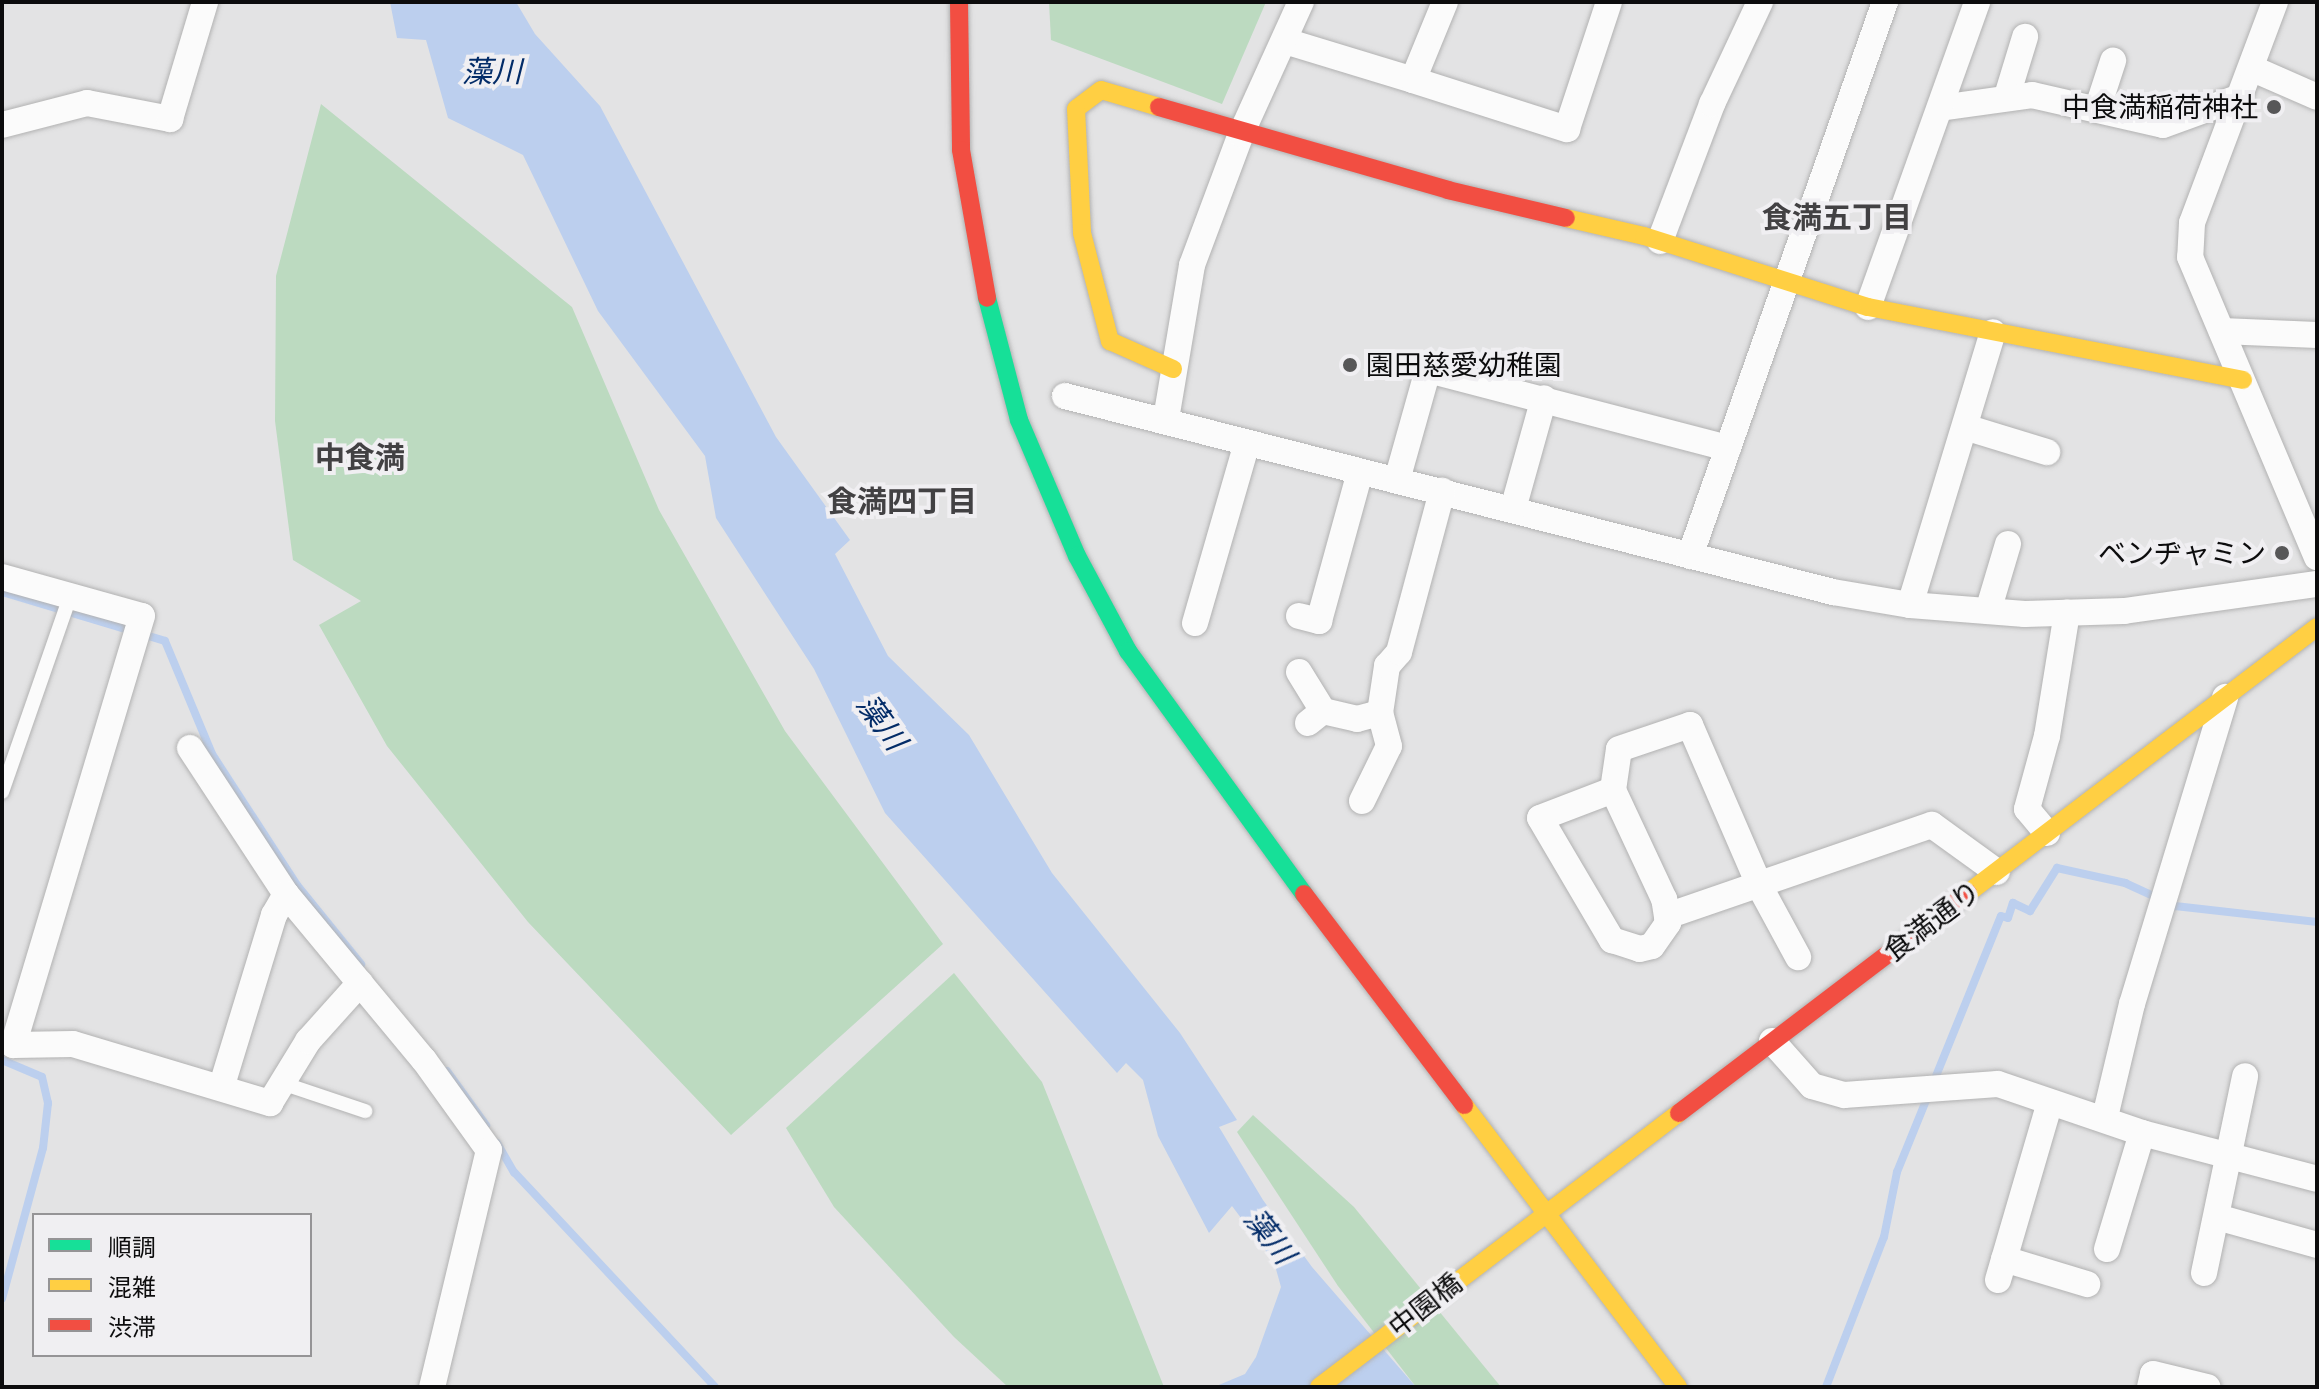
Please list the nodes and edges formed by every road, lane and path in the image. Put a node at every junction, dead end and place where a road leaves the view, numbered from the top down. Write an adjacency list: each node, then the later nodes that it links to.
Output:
1 (959, 2): 78 (street)
2 (1301, 2): 11 (street)
3 (1445, 2): 14 (street)
4 (1609, 2): 14 (street)
5 (1760, 2): 22 (street)
6 (1885, 2): 23 (street)
7 (1977, 2): 18 (street)
8 (2275, 2): 13 (street)
9 (199, 4): 20 (street)
10 (2025, 37): 15 (street)
11 (1285, 41): 14 (street); 21 (street)
12 (2113, 61): 19 (street)
13 (2251, 68): 16 (street); 17 (street)
14 (1413, 80)
15 (2007, 96): 18 (street); 19 (street)
16 (2240, 97): 19 (street); 25 (street)
17 (2317, 97)
18 (1940, 108): 24 (street)
19 (2097, 110)
20 (2, 125)
21 (1241, 134): 22 (street); 28 (street); 28 (street)
22 (1660, 241): 23 (street)
23 (1786, 281): 24 (street); 35 (street)
24 (1868, 307): 26 (street)
25 (2222, 331): 27 (street); 29 (street)
26 (1993, 332): 29 (street); 33 (street)
27 (2317, 335)
28 (1173, 369): 32 (street)
29 (2243, 380): 43 (street)
30 (1065, 396): 32 (street)
31 (1544, 398): 35 (street); 38 (street); 40 (street)
32 (1166, 419): 34 (street)
33 (1965, 427): 36 (street); 47 (street)
34 (1247, 443): 37 (street); 51 (street)
35 (1728, 448): 42 (street)
36 (2047, 452)
37 (1360, 472): 38 (street); 50 (street)
38 (1397, 480): 39 (street)
39 (1442, 491): 40 (street); 55 (street)
40 (1513, 509): 42 (street)
41 (2008, 544): 48 (street)
42 (1690, 556): 47 (street)
43 (2317, 557)
44 (2, 577): 46 (street)
45 (2317, 584): 49 (street)
46 (70, 597): 58 (lane); 70 (street)
47 (1910, 605): 48 (street)
48 (1988, 611): 49 (street)
49 (2067, 613): 60 (street)
50 (1319, 621)
51 (1195, 623)
52 (2317, 627): 54 (street, 食満通り)
53 (1299, 672): 55 (street)
54 (2225, 697): 60 (street, 食満通り); 73 (street)
55 (1380, 713): 59 (street)
56 (190, 748): 63 (street)
57 (1613, 790): 62 (street); 64 (street); 64 (street)
58 (2, 792)
59 (1362, 801)
60 (2047, 833): 61 (street, 食満通り)
61 (1997, 872): 62 (street); 67 (street, 食満通り)
62 (1760, 887): 64 (street); 65 (street)
63 (286, 894): 66 (street); 70 (street)
64 (1667, 916)
65 (1798, 957)
66 (360, 983): 69 (street); 83 (street)
67 (1772, 1041): 71 (street); 78 (street, 食満通り)
68 (2245, 1076): 75 (street)
69 (282, 1083): 70 (street); 72 (lane)
70 (222, 1085)
71 (2050, 1102): 73 (street); 82 (street)
72 (365, 1111)
73 (2105, 1117): 74 (street)
74 (2142, 1133): 75 (street); 80 (street)
75 (2232, 1155): 76 (street); 77 (street)
76 (2317, 1179)
77 (2217, 1217): 79 (street); 81 (street)
78 (1538, 1218): 84 (street, 中園橋); 85 (street)
79 (2317, 1245)
80 (2107, 1249)
81 (2204, 1273)
82 (2087, 1284)
83 (432, 1387)
84 (1319, 1387)
85 (1678, 1387)
86 (2150, 1387): 87 (street)
87 (2207, 1387)

